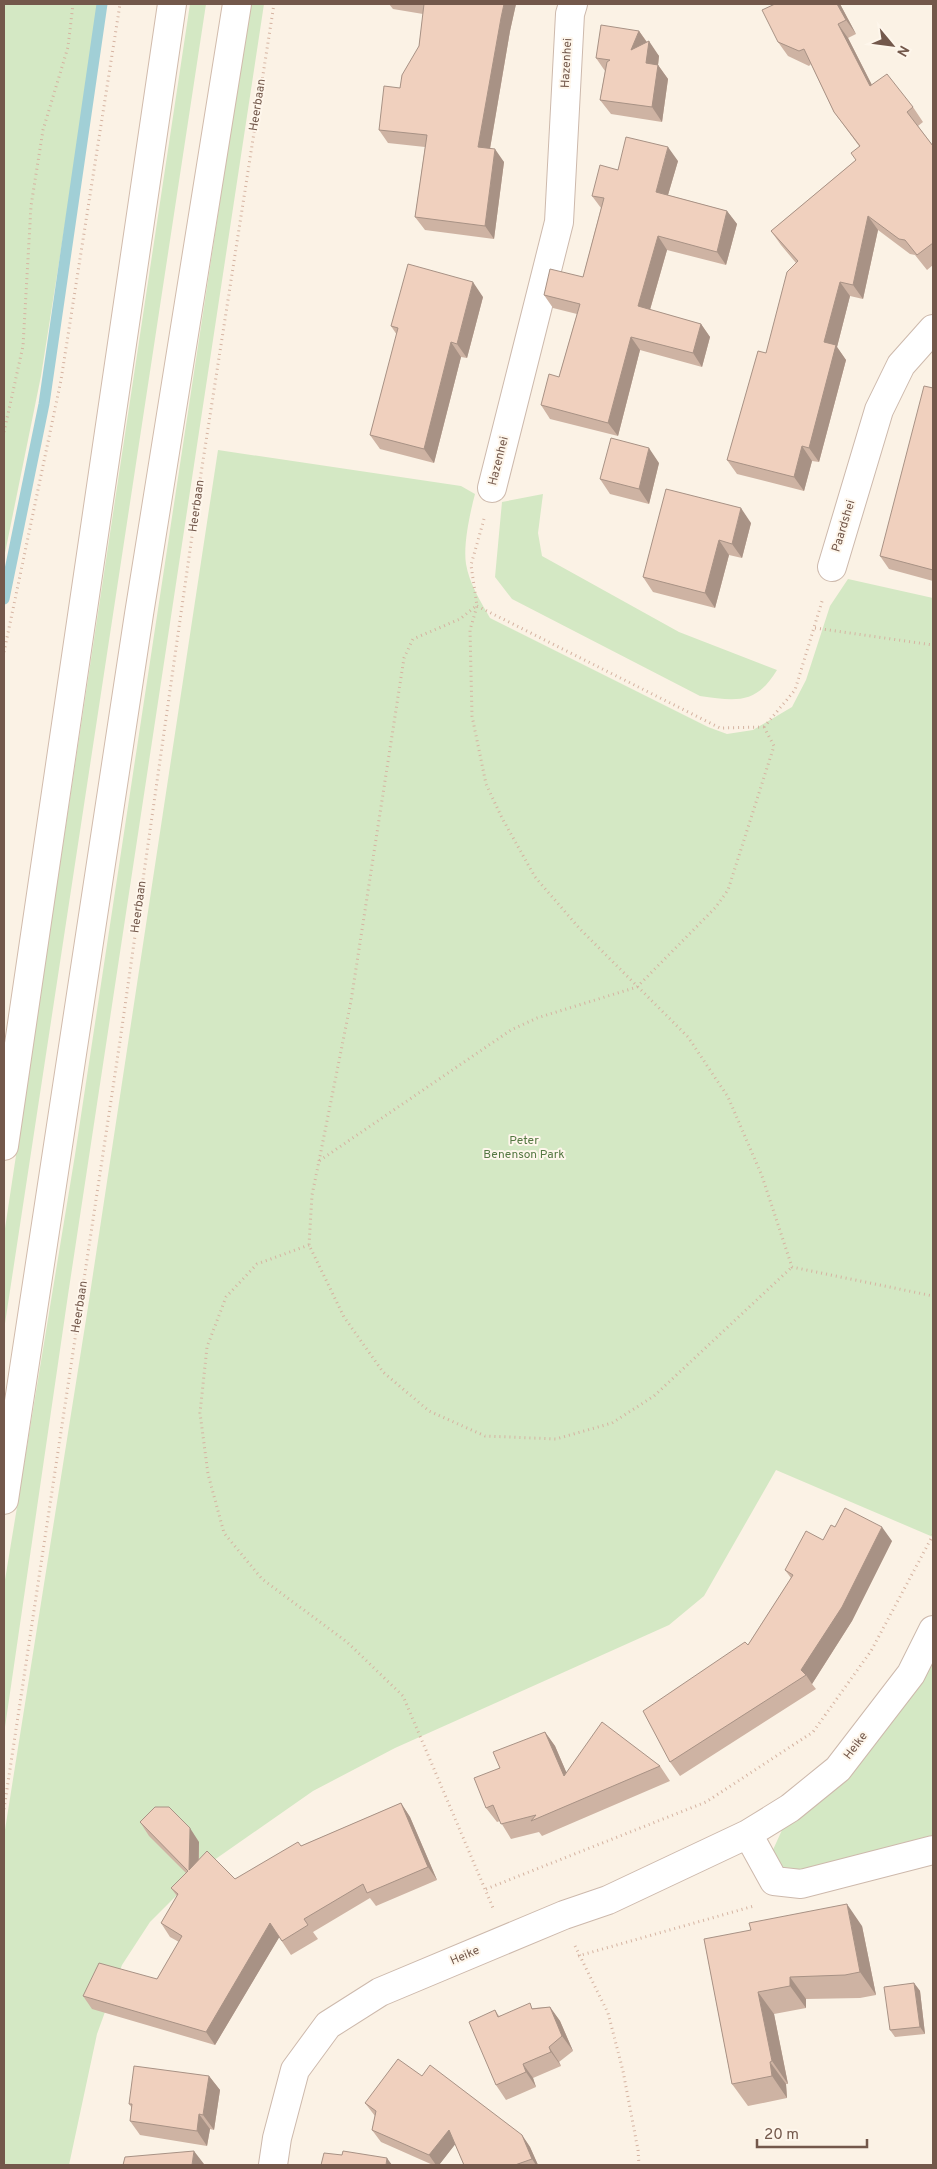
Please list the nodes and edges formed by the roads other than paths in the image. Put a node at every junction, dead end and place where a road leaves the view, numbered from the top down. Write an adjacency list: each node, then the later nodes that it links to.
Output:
1 (172, 4): 7 (main road)
2 (237, 4): 8 (main road)
3 (573, 4): 5 (main road, Hazenhei)
4 (933, 329): 6 (main road, Paardshei)
5 (492, 488)
6 (832, 567)
7 (4, 1146)
8 (4, 1500)
9 (933, 1630): 10 (main road, Heike)
10 (748, 1834): 11 (main road); 12 (main road, Heike)
11 (933, 1850)
12 (272, 2165)

